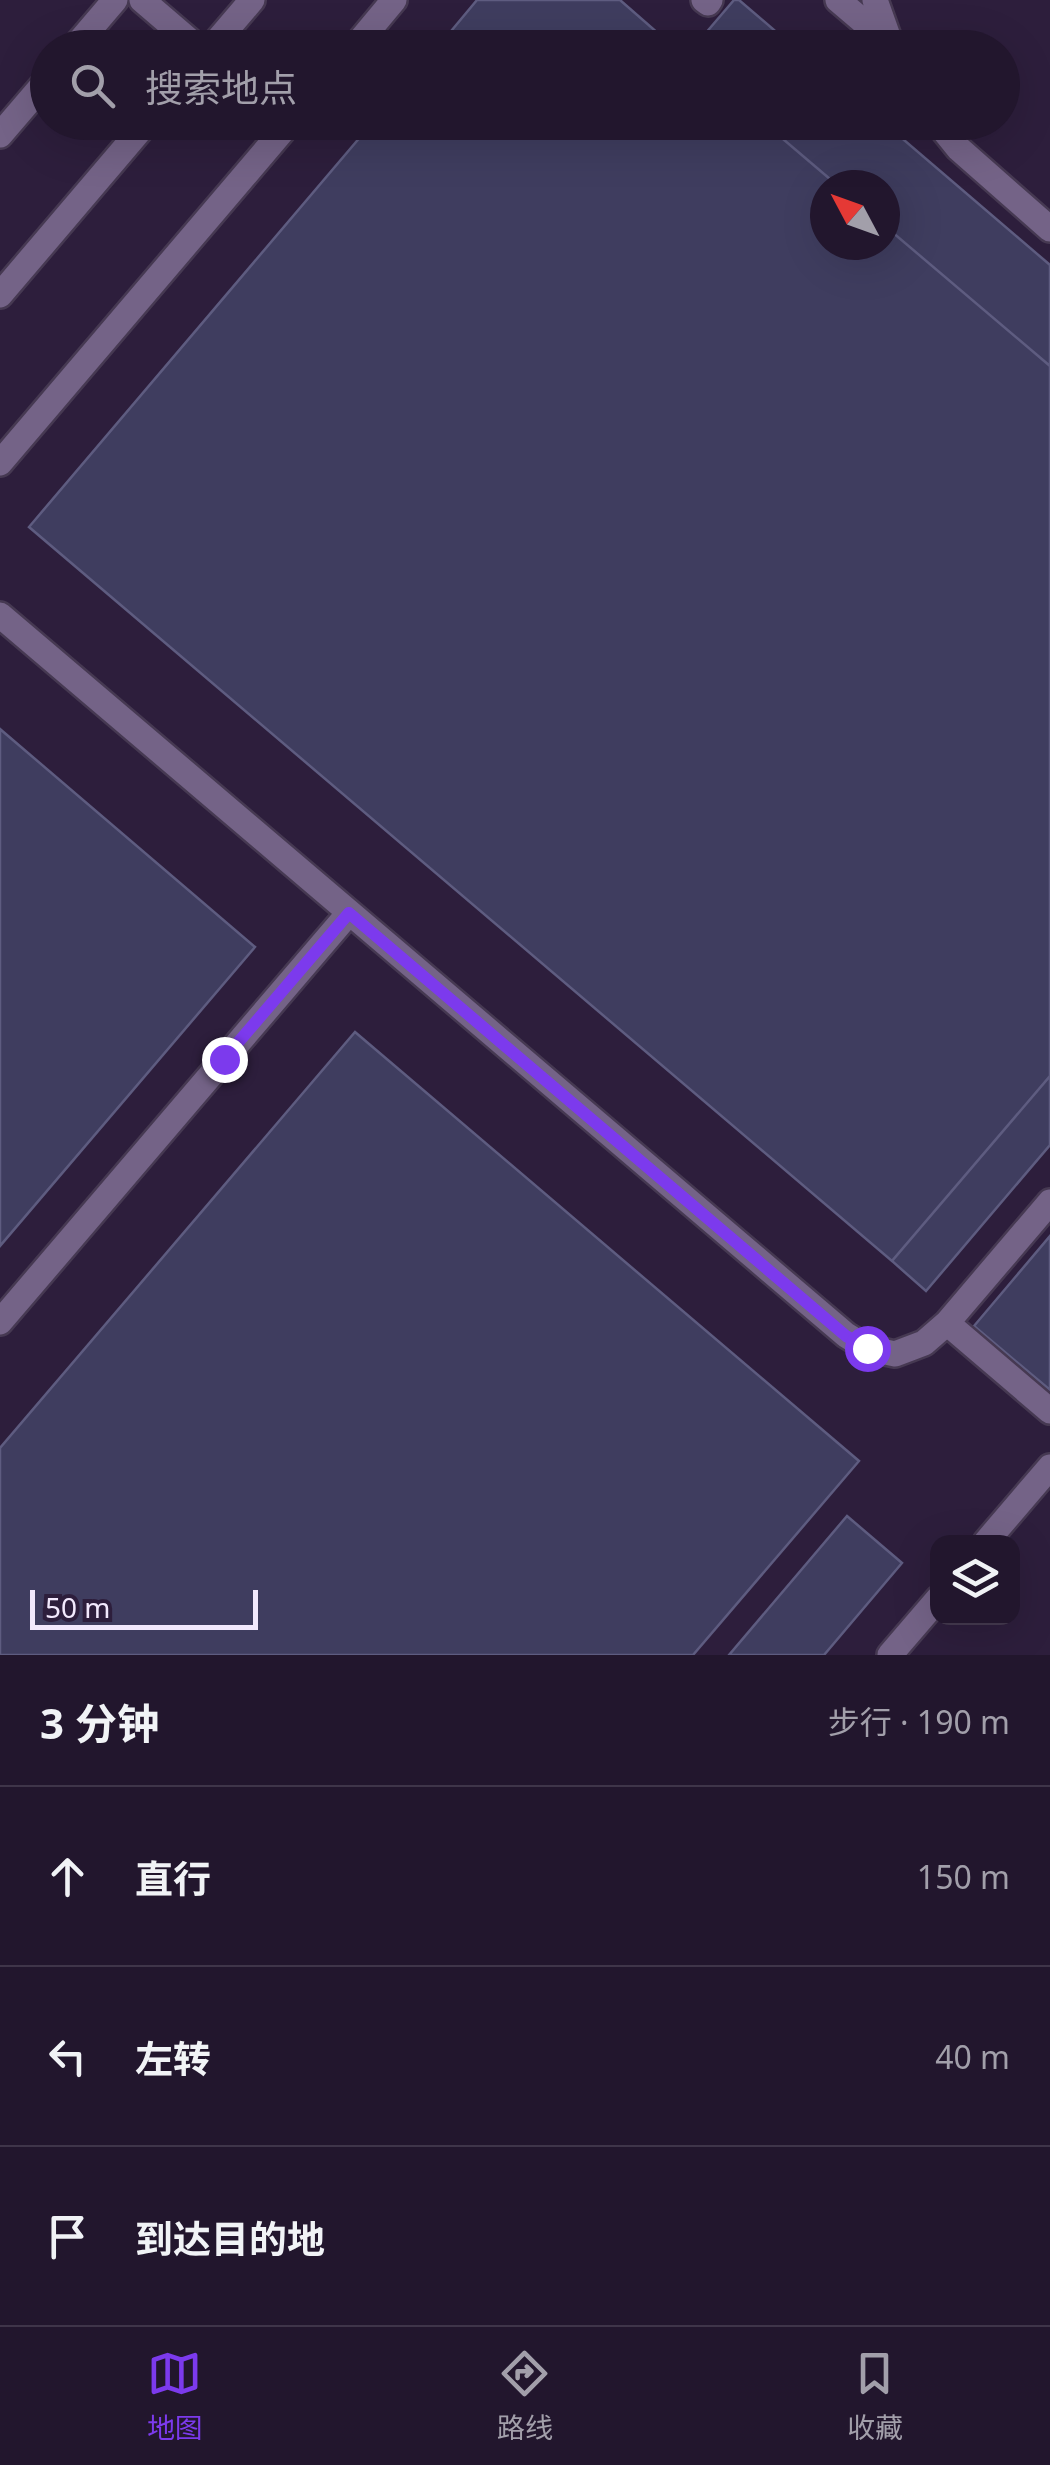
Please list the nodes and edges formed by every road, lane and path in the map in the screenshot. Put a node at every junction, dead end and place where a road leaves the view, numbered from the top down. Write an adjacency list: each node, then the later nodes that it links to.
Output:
1 (115, 0): 7 (street)
2 (142, 0): 8 (street)
3 (252, 0): 9 (street)
4 (394, 0): 10 (street)
5 (838, 0): 11 (street)
6 (875, 0): 12 (street)
7 (89, 30)
8 (177, 30)
9 (226, 30)
10 (369, 30)
11 (872, 30)
12 (886, 30)
13 (30, 100): 14 (street)
14 (0, 135)
15 (132, 140): 19 (street)
16 (275, 140): 20 (street)
17 (952, 140): 18 (street)
18 (1050, 229)
19 (0, 295)
20 (0, 463)
21 (0, 616): 22 (street)
22 (349, 913): 24 (street); 25 (street)
23 (1050, 1202): 25 (street)
24 (0, 1322)
25 (947, 1323): 26 (street)
26 (1050, 1411)
27 (1050, 1467): 28 (street)
28 (992, 1535)
29 (930, 1608): 30 (street)
30 (890, 1655)

